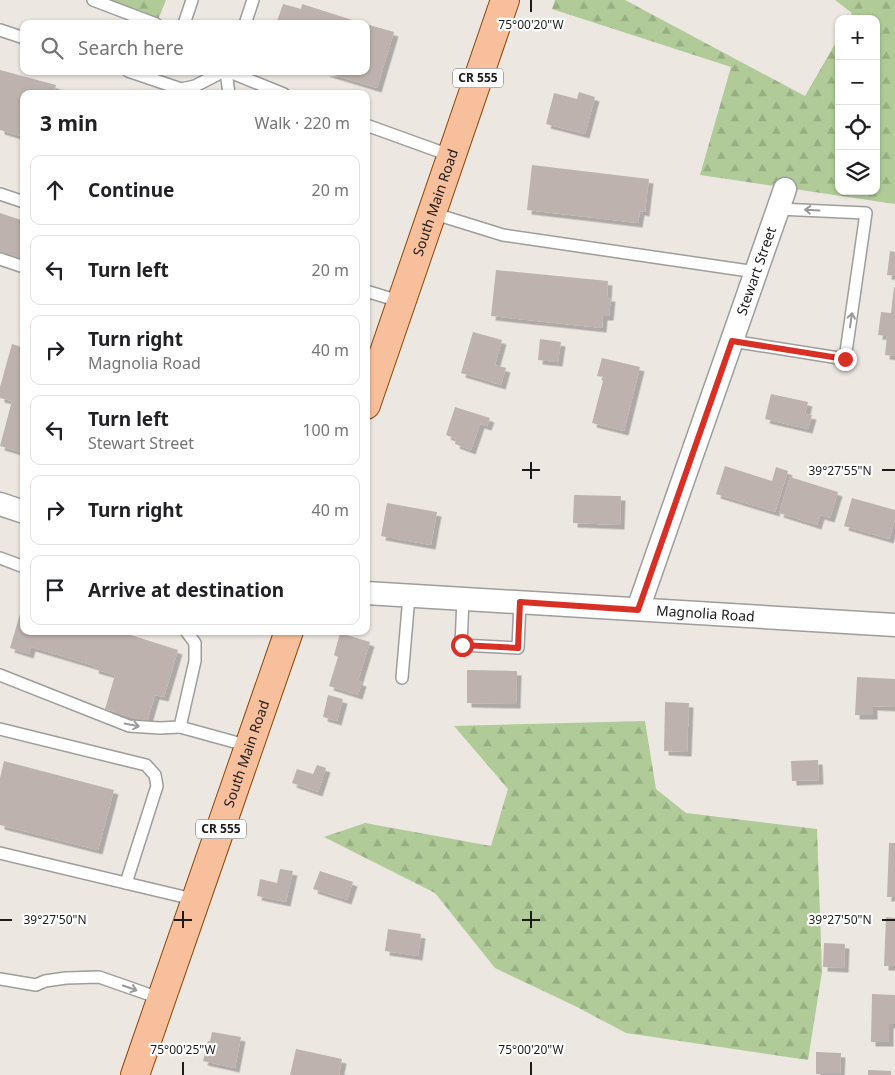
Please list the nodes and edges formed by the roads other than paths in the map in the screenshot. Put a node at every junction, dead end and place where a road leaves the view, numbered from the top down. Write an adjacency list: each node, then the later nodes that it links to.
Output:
1 (94, 0): 5 (lane)
2 (192, 0): 6 (lane)
3 (253, 0): 7 (lane)
4 (505, 0): 18 (main road, South Main Road / CR 555)
5 (146, 20)
6 (185, 20)
7 (246, 20)
8 (0, 30): 9 (lane)
9 (20, 37)
10 (150, 75): 14 (lane)
11 (218, 75): 14 (lane)
12 (227, 75): 15 (lane)
13 (236, 75): 16 (lane)
14 (171, 90)
15 (228, 90)
16 (274, 90)
17 (370, 126): 18 (lane)
18 (452, 156): 22 (main road, South Main Road / CR 555)
19 (0, 194): 21 (lane)
20 (782, 199): 25 (street, Stewart Street); 28 (lane, one-way to 20)
21 (20, 201)
22 (432, 213): 25 (lane); 27 (main road, South Main Road / CR 555)
23 (0, 259): 24 (lane)
24 (20, 266)
25 (756, 272): 28 (street, Stewart Street)
26 (370, 292): 27 (lane)
27 (402, 302): 29 (main road, South Main Road / CR 555)
28 (732, 341): 38 (street, Stewart Street)
29 (370, 394)
30 (0, 504): 31 (street)
31 (20, 511)
32 (0, 558): 33 (lane)
33 (20, 566)
34 (370, 593): 35 (street, Magnolia Road)
35 (409, 596): 36 (street, Magnolia Road); 43 (lane)
36 (464, 599): 37 (street, Magnolia Road); 37 (lane)
37 (520, 602): 38 (street, Magnolia Road)
38 (638, 610): 39 (street, Magnolia Road)
39 (895, 626)
40 (189, 635): 44 (lane)
41 (288, 635): 46 (main road, South Main Road / CR 555)
42 (0, 675): 44 (lane, one-way to 44)
43 (402, 678)
44 (180, 727): 46 (lane)
45 (0, 729): 48 (lane)
46 (249, 746): 49 (main road, South Main Road / CR 555)
47 (0, 853): 48 (lane)
48 (126, 883): 49 (lane)
49 (197, 900): 51 (main road, South Main Road / CR 555)
50 (0, 979): 51 (lane, one-way to 51)
51 (162, 999): 52 (main road, South Main Road / CR 555)
52 (135, 1075)

